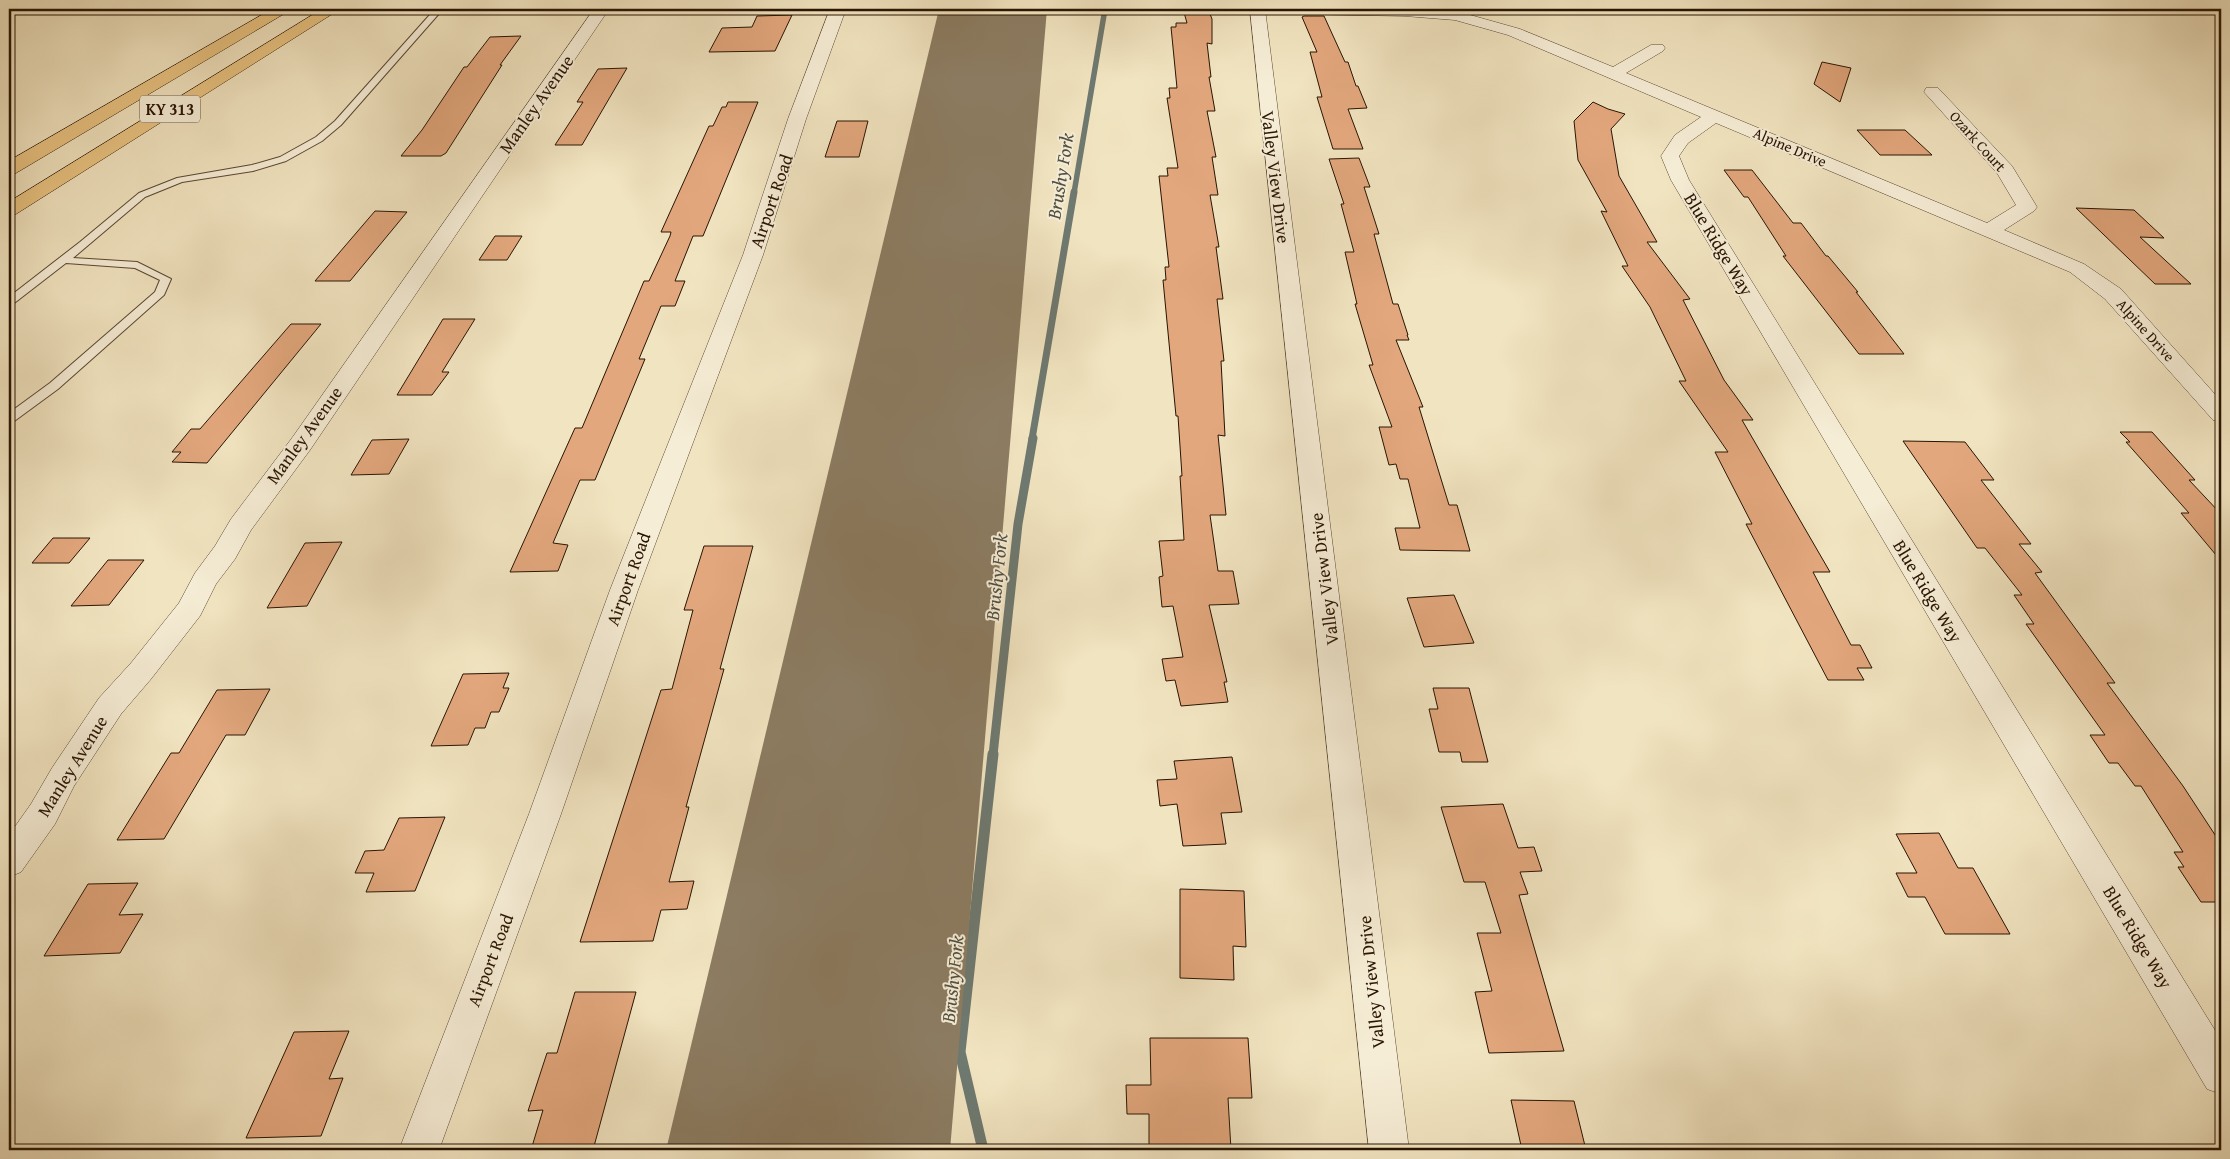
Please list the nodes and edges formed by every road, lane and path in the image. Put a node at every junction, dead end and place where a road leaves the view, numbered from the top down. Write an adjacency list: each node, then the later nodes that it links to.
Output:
1 (282, 9): 12 (highway, KY 313)
2 (332, 9): 13 (highway, KY 313)
3 (439, 9): 15 (lane)
4 (601, 9): 19 (street, Manley Avenue)
5 (838, 9): 21 (street, Airport Road)
6 (1257, 9): 22 (street, Valley View Drive)
7 (1297, 9): 9 (street, Alpine Drive)
8 (1657, 48): 9 (street)
9 (1613, 74): 11 (street, Alpine Drive)
10 (1932, 92): 14 (street, Ozark Court)
11 (1714, 116): 14 (street, Alpine Drive); 20 (street, Blue Ridge Way)
12 (9, 169)
13 (9, 210)
14 (1990, 230): 17 (street, Alpine Drive)
15 (64, 260): 16 (lane); 18 (lane)
16 (9, 302)
17 (2221, 414)
18 (9, 419)
19 (9, 862)
20 (2221, 1075)
21 (419, 1150)
22 (1389, 1150)

